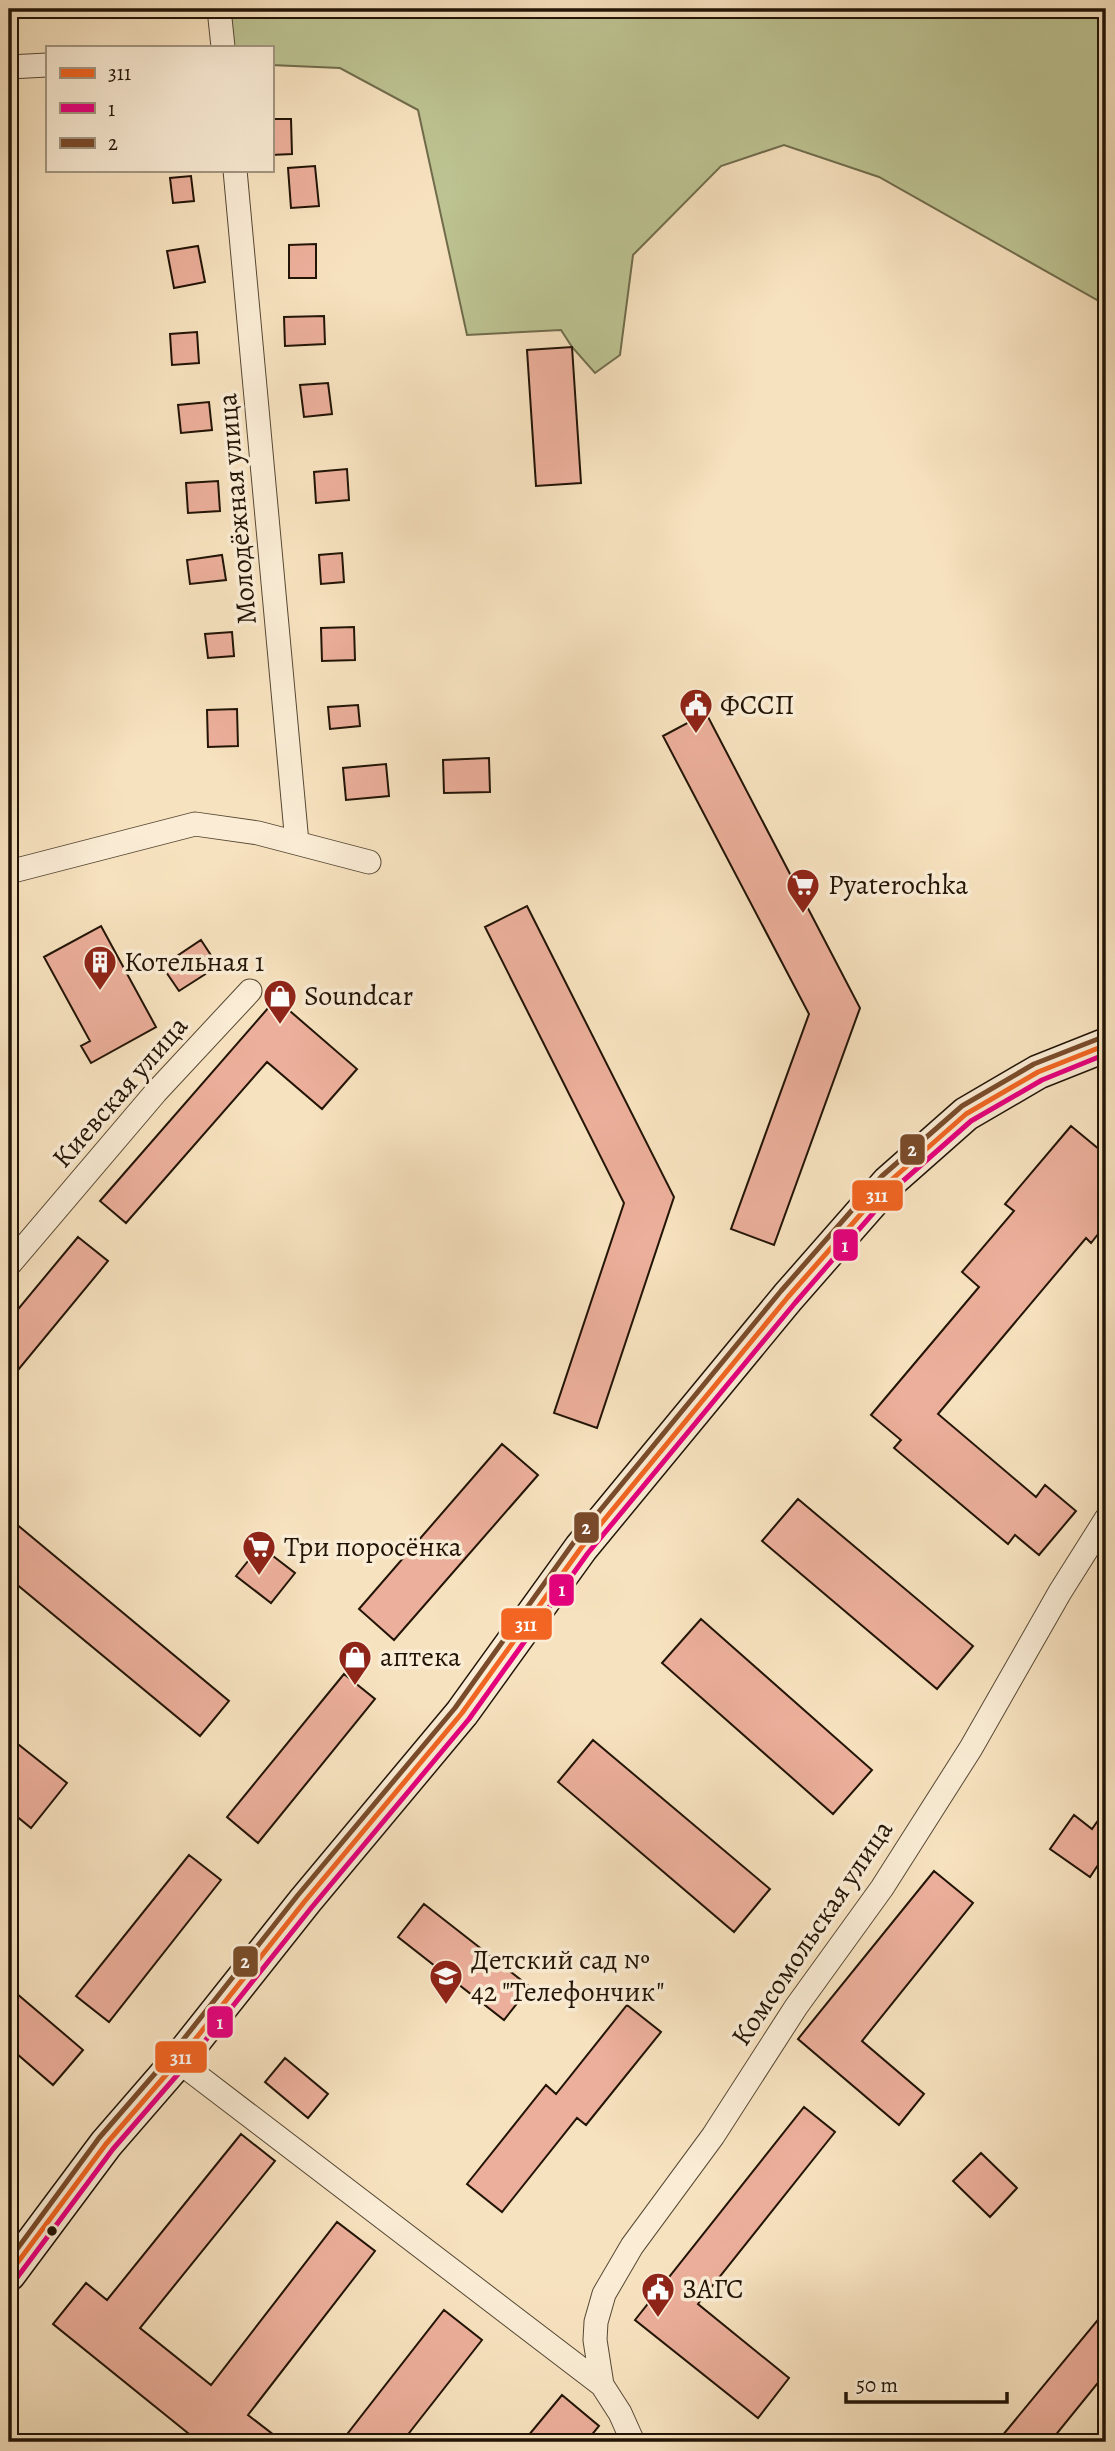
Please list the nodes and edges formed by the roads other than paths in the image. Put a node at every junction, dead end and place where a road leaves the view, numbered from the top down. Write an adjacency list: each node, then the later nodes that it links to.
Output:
1 (219, 9): 2 (street)
2 (223, 46)
3 (46, 65): 4 (street)
4 (9, 67)
5 (235, 172): 6 (street, Молодёжная улица)
6 (297, 843): 7 (street); 8 (street)
7 (369, 862)
8 (9, 872)
9 (250, 991): 11 (street, Киевская улица)
10 (1106, 1045): 13 (main road)
11 (9, 1265)
12 (1106, 1519): 15 (street, Комсомольская улица)
13 (178, 2061): 14 (main road); 15 (street)
14 (9, 2274)
15 (601, 2385): 16 (street)
16 (633, 2442)

